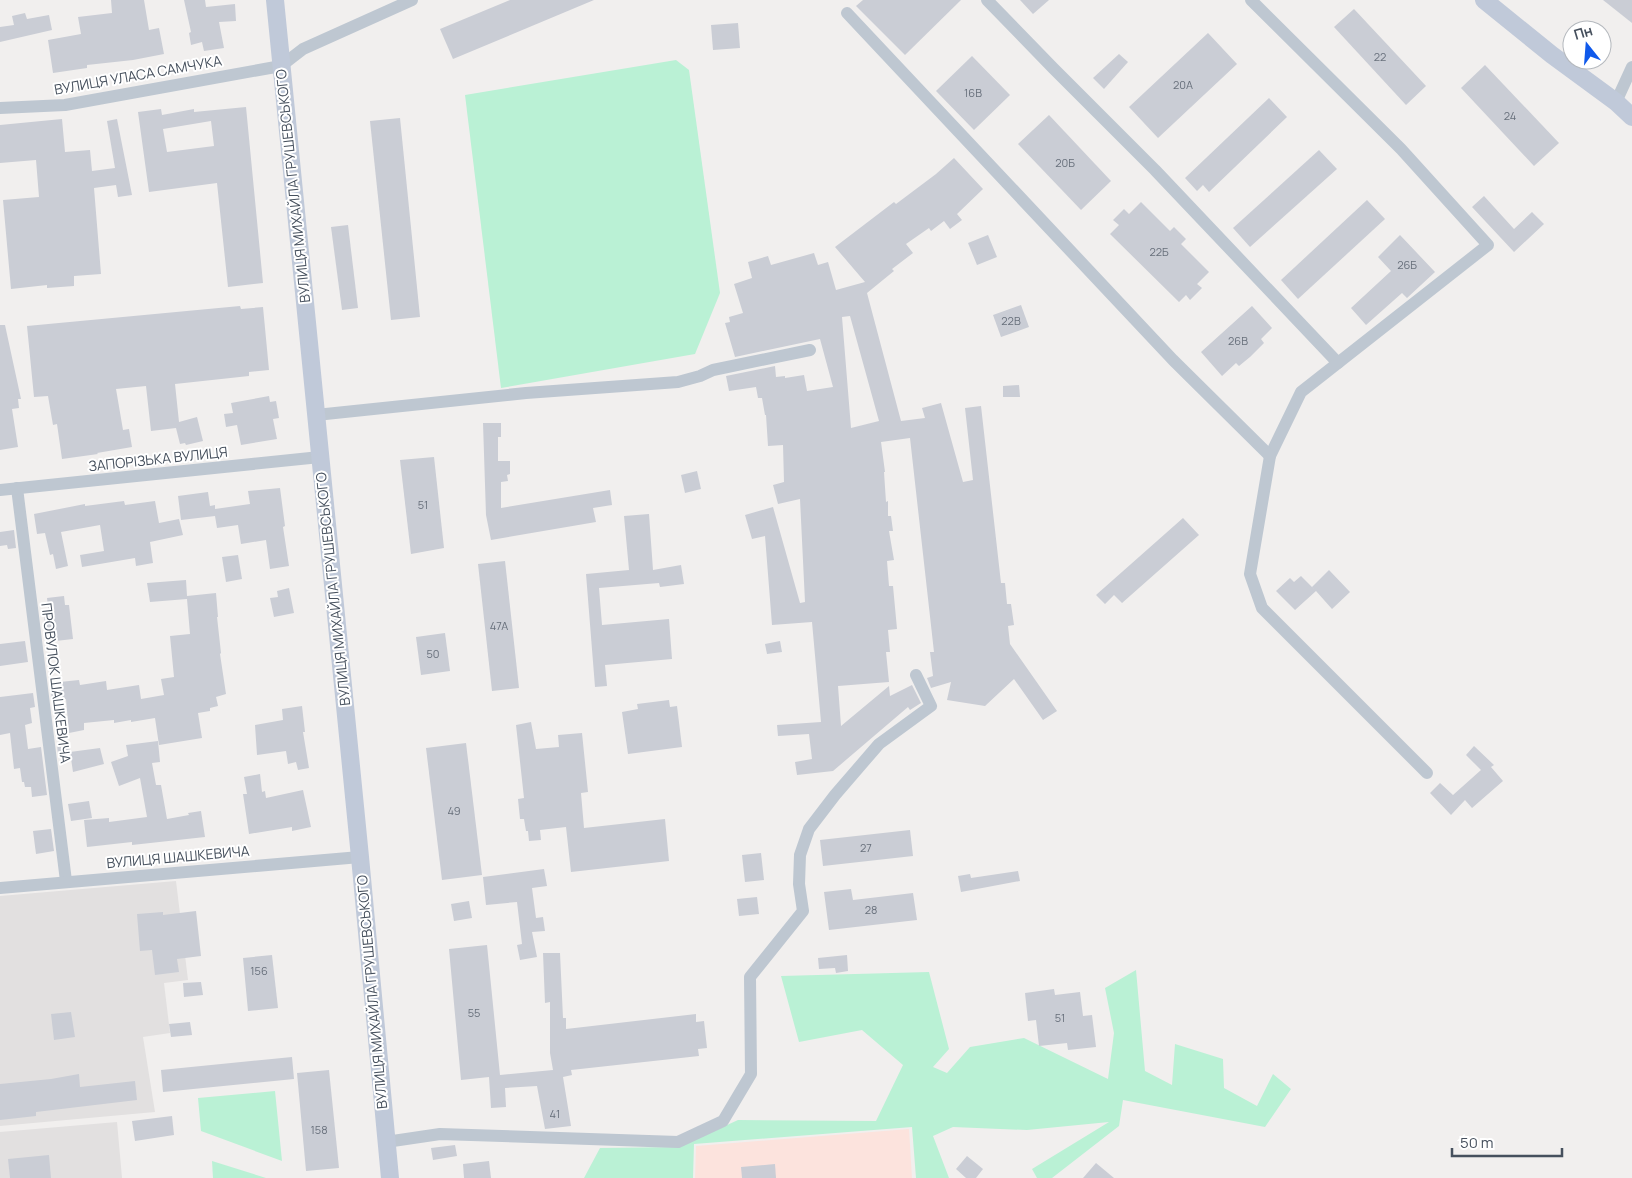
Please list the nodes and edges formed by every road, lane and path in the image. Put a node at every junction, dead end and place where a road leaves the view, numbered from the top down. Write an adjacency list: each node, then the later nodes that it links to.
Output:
1 (275, 0): 7 (main road, ВУЛИЦЯ МИХАЙЛА ГРУШЕВСЬКОГО)
2 (412, 0): 7 (street)
3 (987, 0): 13 (street)
4 (1251, 0): 13 (street)
5 (1484, 0): 9 (main road)
6 (847, 13): 15 (street)
7 (281, 66): 10 (street, ВУЛИЦЯ УЛАСА САМЧУКА); 14 (main road, ВУЛИЦЯ МИХАЙЛА ГРУШЕВСЬКОГО)
8 (1632, 67): 9 (street)
9 (1616, 102): 11 (main road)
10 (0, 108)
11 (1632, 117)
12 (810, 350): 14 (street)
13 (1338, 363): 15 (street)
14 (316, 415): 16 (main road, ВУЛИЦЯ МИХАЙЛА ГРУШЕВСЬКОГО)
15 (1270, 456): 20 (street)
16 (320, 457): 17 (street, ЗАПОРІЗЬКА ВУЛИЦЯ); 21 (main road, ВУЛИЦЯ МИХАЙЛА ГРУШЕВСЬКОГО)
17 (17, 488): 18 (street, ЗАПОРІЗЬКА ВУЛИЦЯ); 22 (street, ПРОВУЛОК ШАШКЕВИЧА)
18 (0, 490)
19 (916, 675): 24 (street)
20 (1428, 772)
21 (360, 857): 22 (street, ВУЛИЦЯ ШАШКЕВИЧА); 24 (main road, ВУЛИЦЯ МИХАЙЛА ГРУШЕВСЬКОГО)
22 (66, 881): 23 (street, ВУЛИЦЯ ШАШКЕВИЧА)
23 (0, 888)
24 (386, 1142): 25 (main road, ВУЛИЦЯ МИХАЙЛА ГРУШЕВСЬКОГО)
25 (390, 1178)

